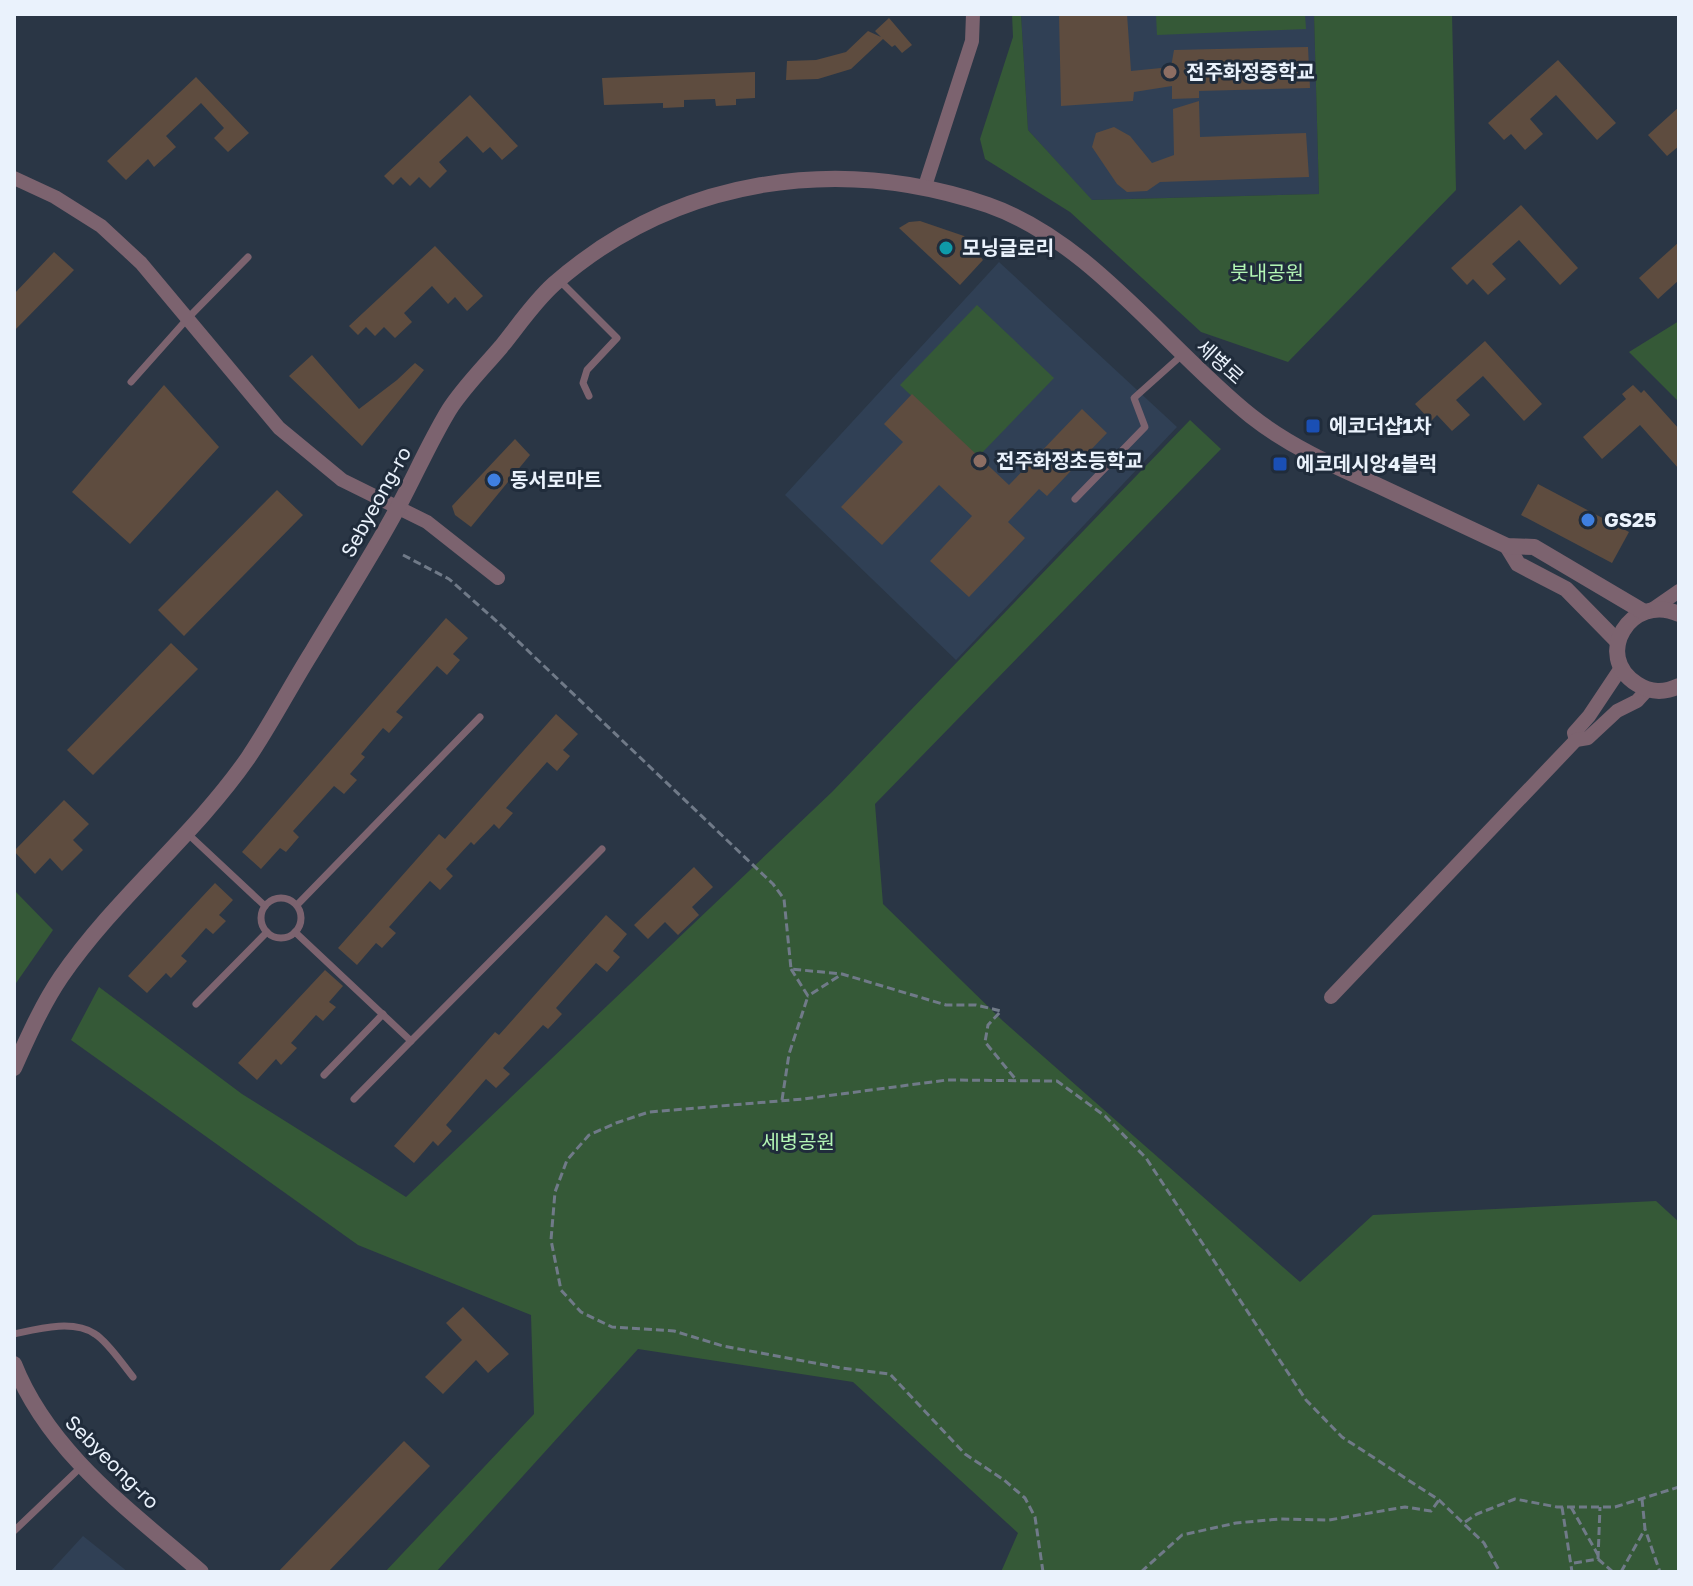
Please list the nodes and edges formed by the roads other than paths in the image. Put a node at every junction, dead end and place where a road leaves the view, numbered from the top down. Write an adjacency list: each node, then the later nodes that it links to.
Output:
1 (973, 14): 3 (street)
2 (14, 178): 6 (street)
3 (925, 186): 5 (street, Sebyeong-ro); 7 (street, 세병로)
4 (248, 257): 6 (lane)
5 (559, 280): 9 (lane); 11 (street, Sebyeong-ro)
6 (188, 318): 8 (lane); 11 (street)
7 (1182, 355): 10 (lane); 12 (street, 세병로)
8 (131, 382)
9 (589, 396)
10 (1075, 499)
11 (398, 508): 13 (street); 23 (street, Sebyeong-ro)
12 (1507, 546): 15 (street, 세병로); 17 (street, 세병로)
13 (498, 578)
14 (1679, 591): 15 (street)
15 (1649, 610): 16 (street); 17 (street)
16 (1679, 614)
17 (1618, 642): 18 (street)
18 (1621, 668): 20 (street); 22 (street)
19 (1679, 686): 20 (street)
20 (1647, 690): 22 (street)
21 (480, 717): 25 (lane)
22 (1576, 740): 29 (street)
23 (188, 834): 26 (lane); 33 (street, Sebyeong-ro)
24 (602, 849): 32 (lane)
25 (297, 905): 26 (lane); 28 (lane)
26 (265, 906): 27 (lane)
27 (267, 932): 28 (lane); 30 (lane)
28 (295, 932): 31 (lane)
29 (1331, 997)
30 (196, 1004)
31 (383, 1014): 32 (lane); 34 (lane)
32 (411, 1041): 35 (lane)
33 (14, 1068)
34 (324, 1075)
35 (354, 1099)
36 (14, 1334): 38 (lane)
37 (14, 1364): 39 (street, Sebyeong-ro)
38 (133, 1377)
39 (82, 1466): 40 (lane); 41 (street, Sebyeong-ro)
40 (14, 1531)
41 (201, 1572)

